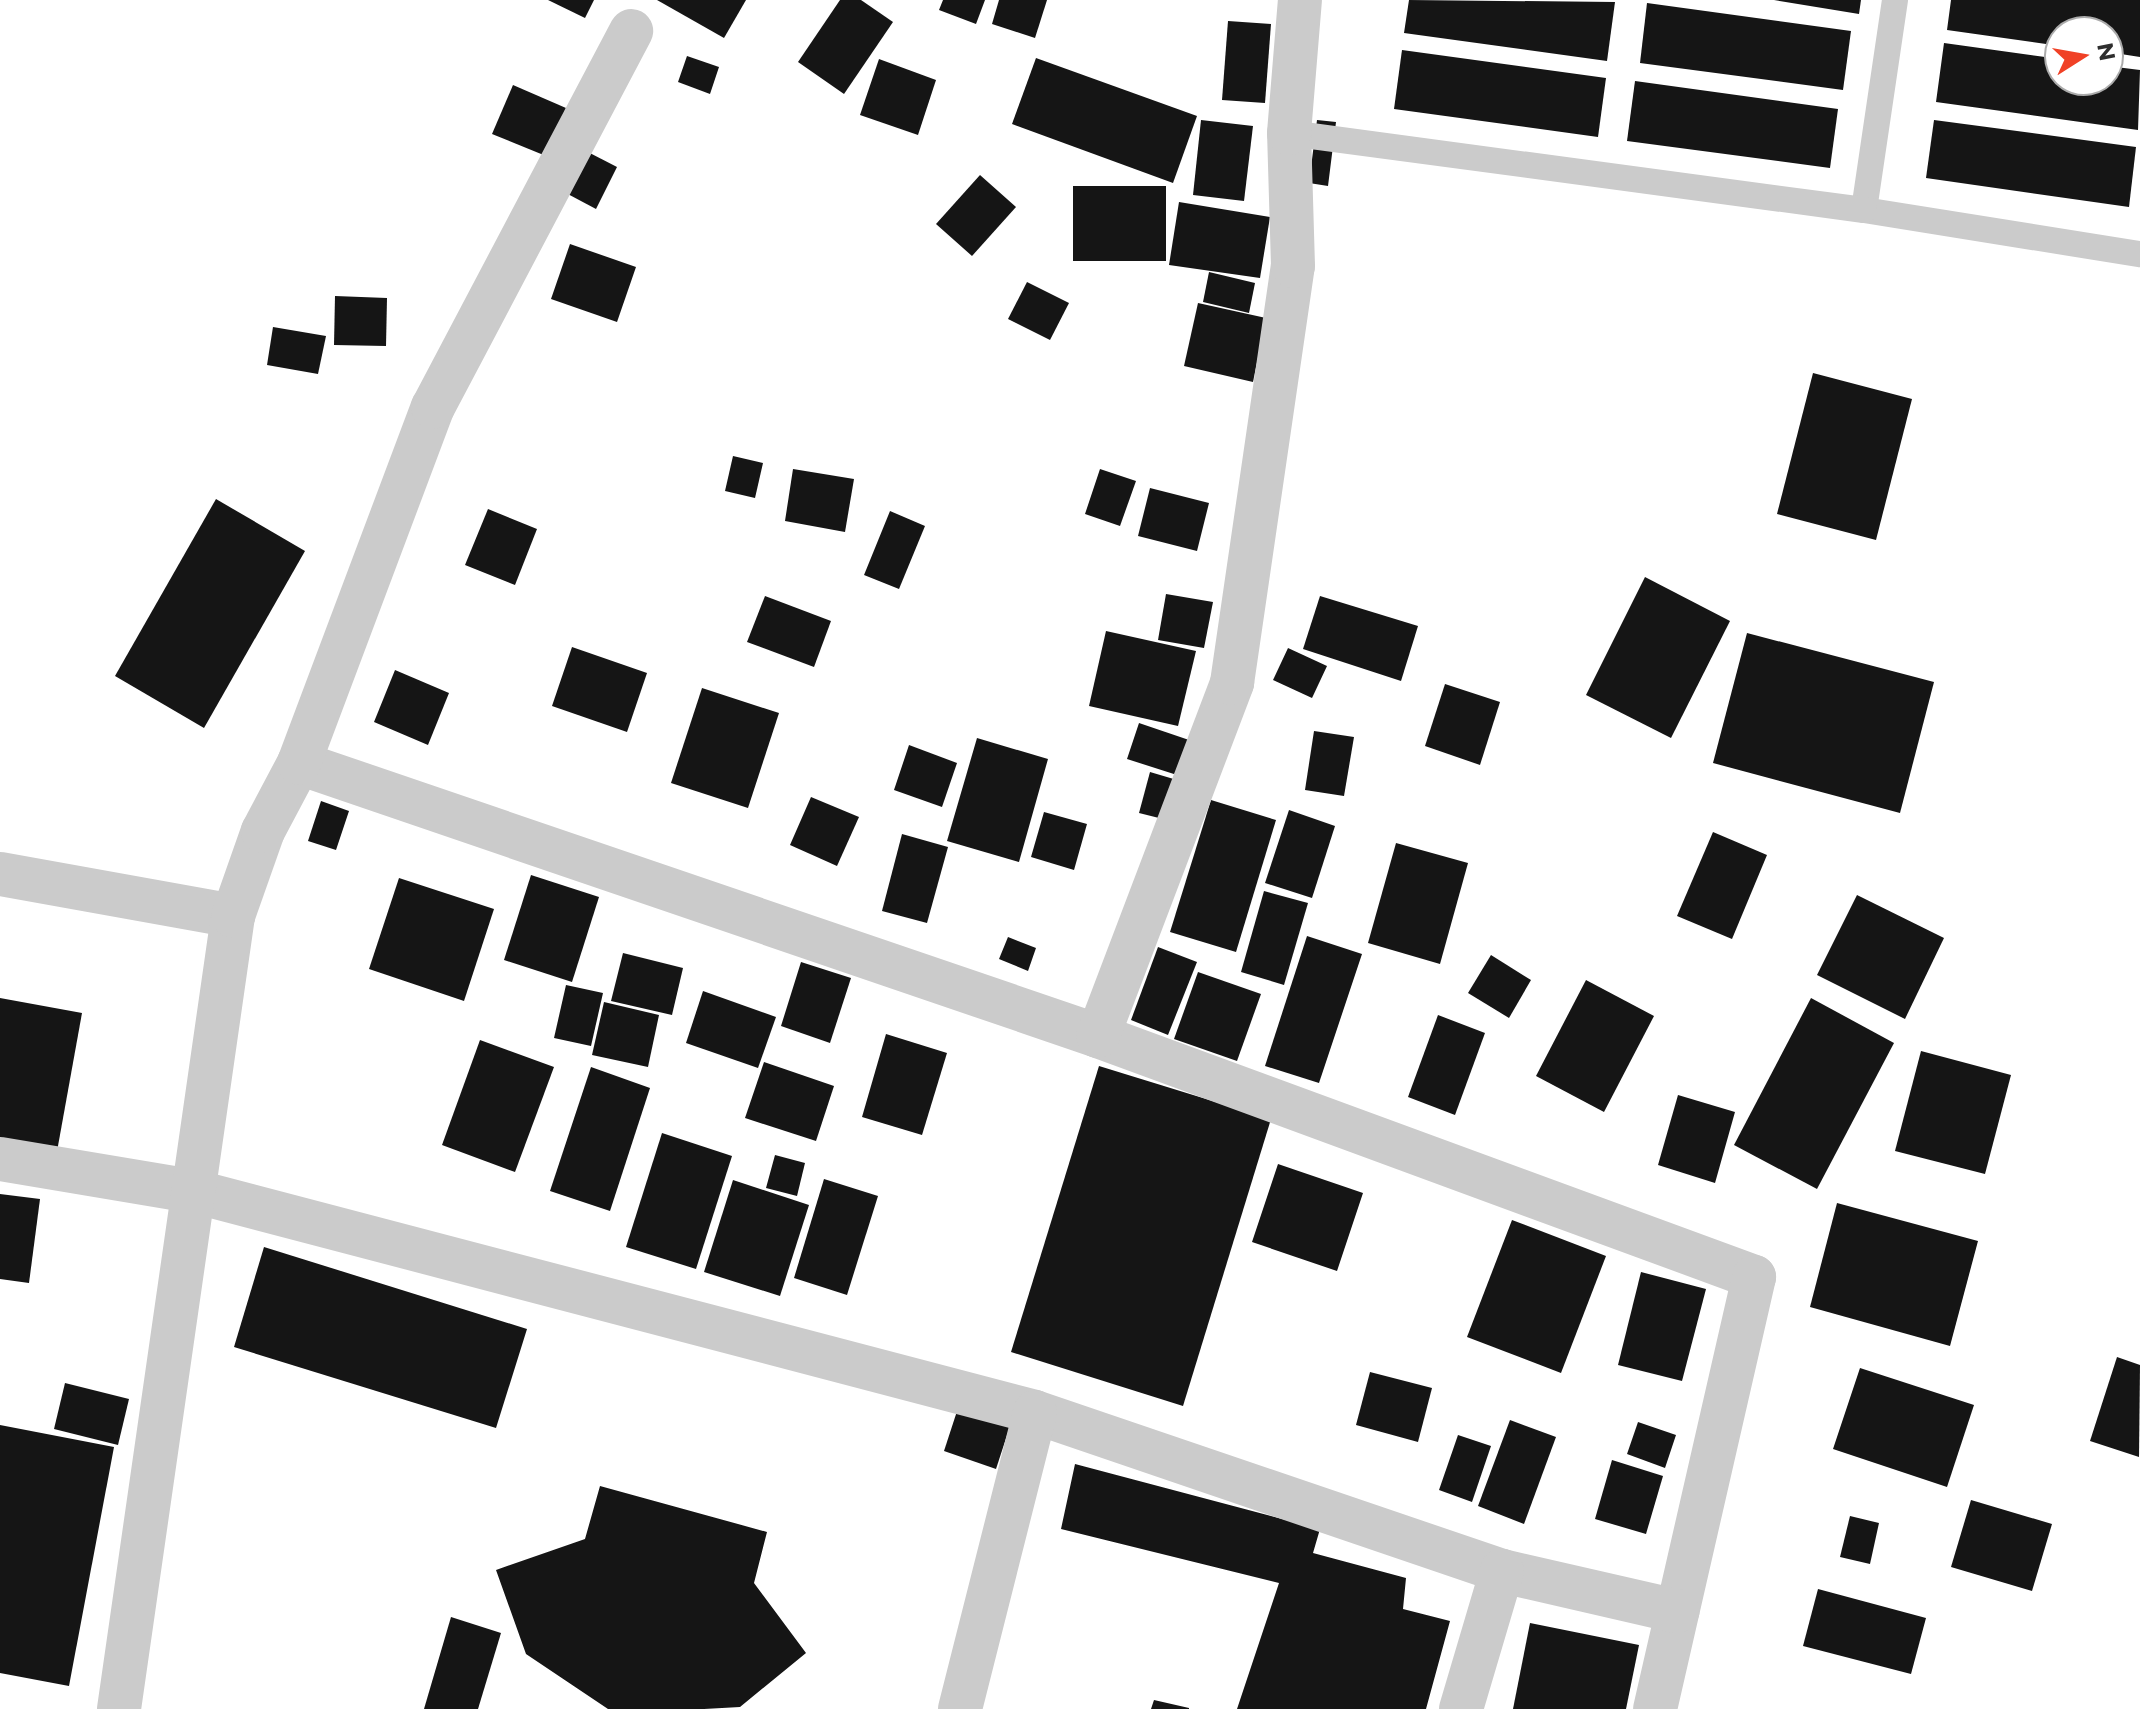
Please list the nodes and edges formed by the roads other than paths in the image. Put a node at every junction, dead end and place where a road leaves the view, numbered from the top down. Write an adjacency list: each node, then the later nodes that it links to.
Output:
1 (1895, 0): 5 (lane)
2 (1297, 1): 4 (street)
3 (631, 31): 7 (street)
4 (1289, 133): 5 (lane); 10 (street)
5 (1864, 210): 6 (lane)
6 (2140, 254)
7 (299, 763): 9 (street); 10 (street)
8 (0, 874): 9 (street)
9 (233, 916): 12 (street)
10 (1098, 1036): 15 (street)
11 (0, 1159): 12 (street)
12 (197, 1192): 13 (street); 16 (street)
13 (1035, 1412): 14 (street); 17 (street)
14 (1502, 1571): 15 (street); 18 (street)
15 (1677, 1611): 19 (street)
16 (119, 1709)
17 (960, 1709)
18 (1461, 1709)
19 (1655, 1709)

